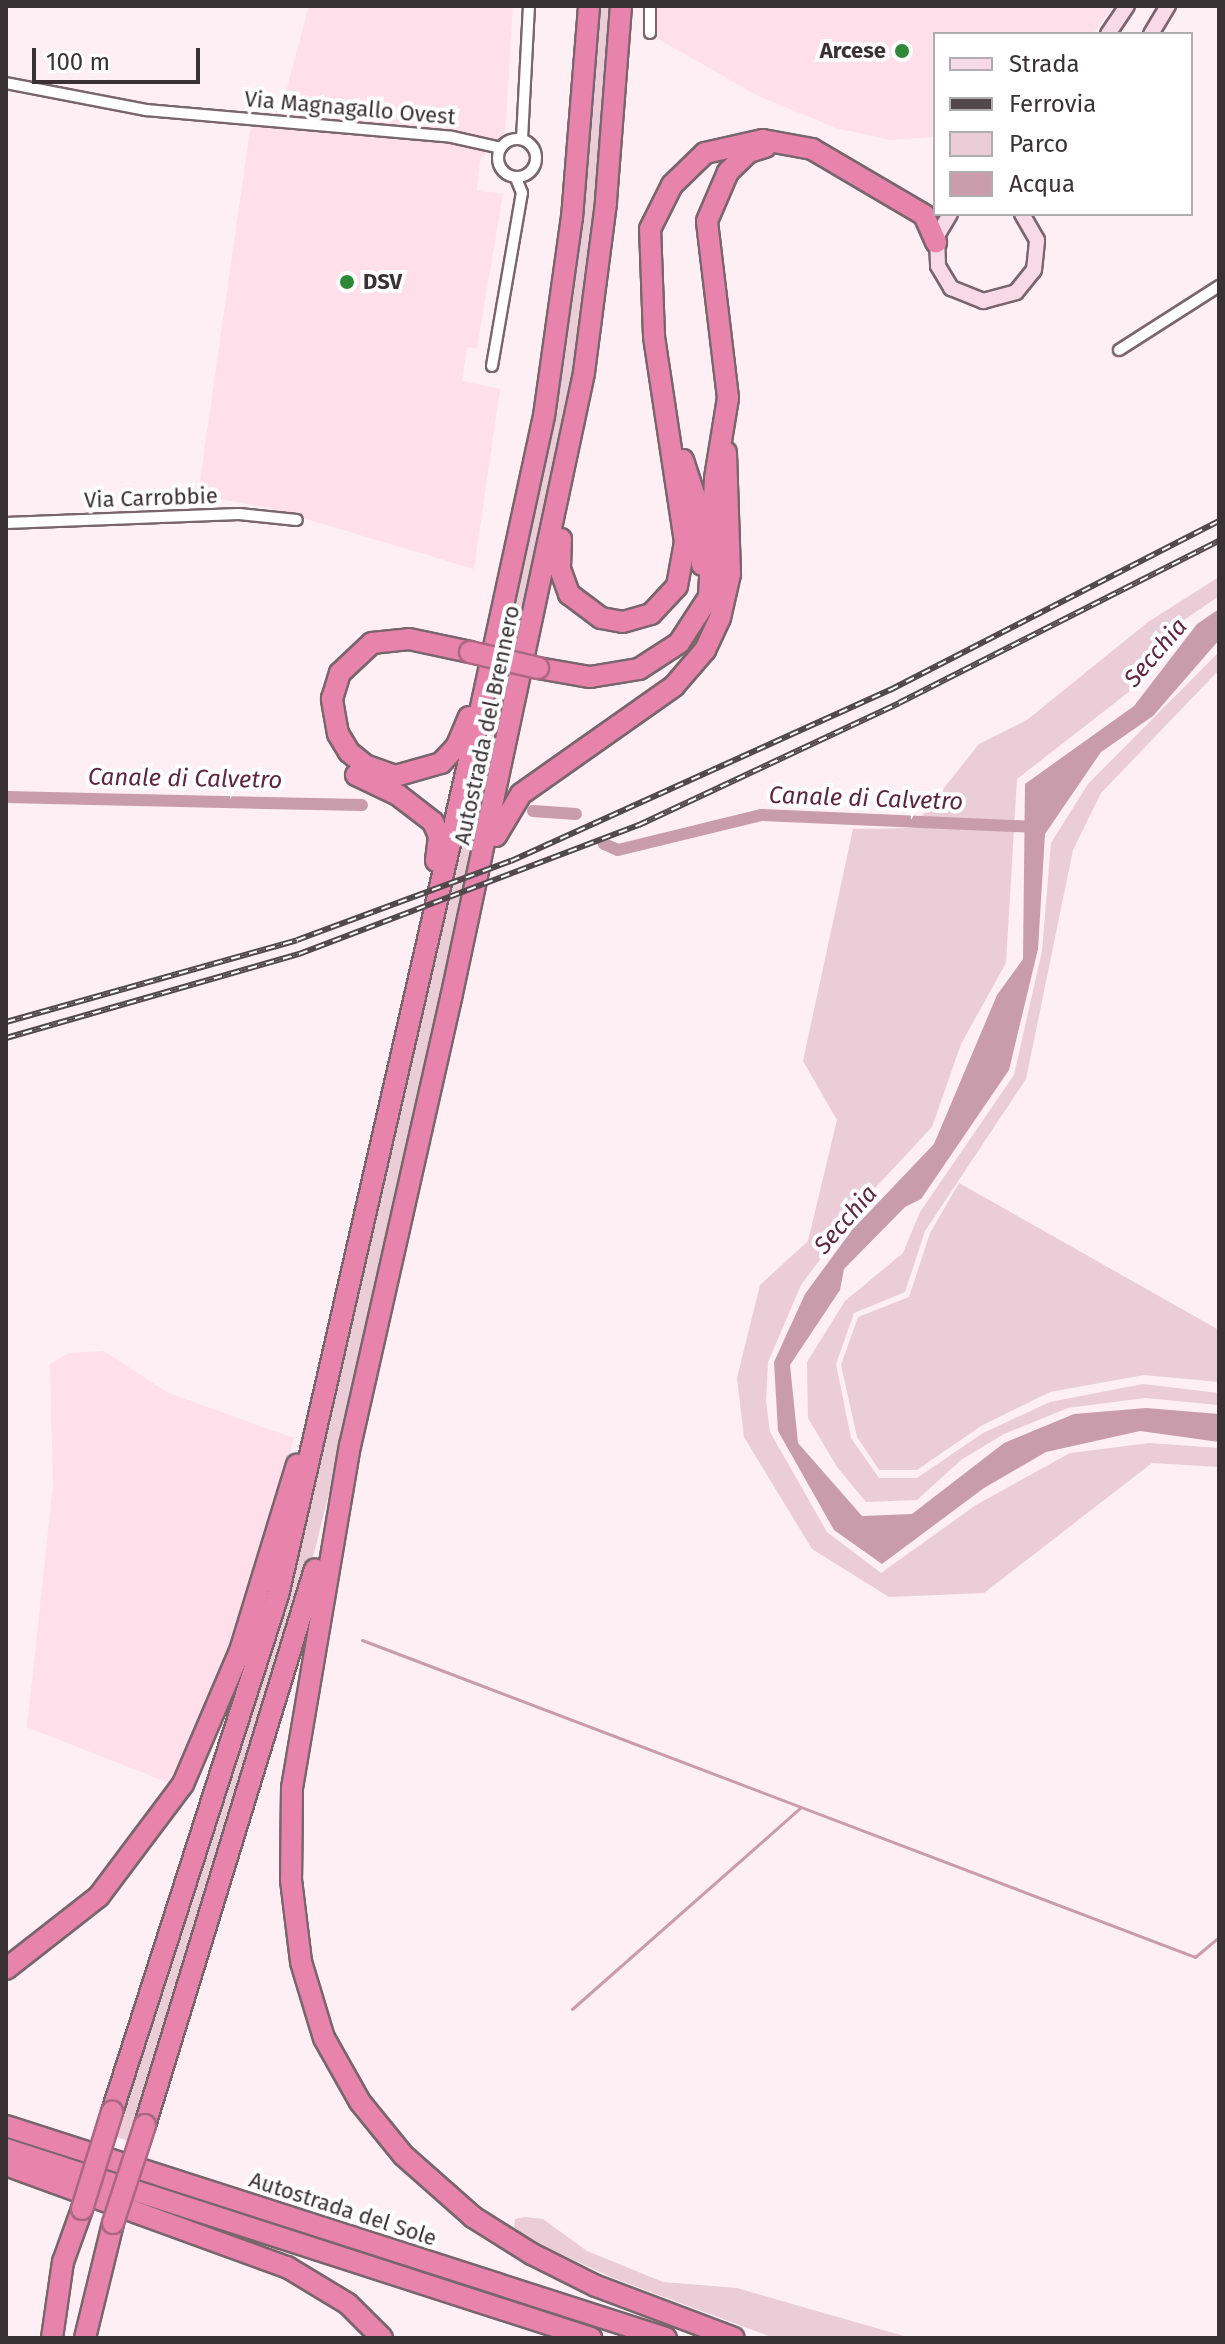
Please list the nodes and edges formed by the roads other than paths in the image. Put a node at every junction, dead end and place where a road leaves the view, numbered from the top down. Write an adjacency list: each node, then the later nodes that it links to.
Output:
1 (529, 6): 11 (street)
2 (589, 6): 29 (highway, Autostrada del Brennero)
3 (621, 6): 24 (highway, Autostrada del Brennero)
4 (650, 6): 9 (street)
5 (1127, 6): 7 (main road)
6 (1168, 6): 8 (main road)
7 (1109, 32)
8 (1152, 32)
9 (650, 33)
10 (6, 83): 13 (street, Via Magnagallo Ovest)
11 (522, 139): 13 (street); 14 (street)
12 (793, 143): 15 (highway); 25 (highway); 26 (highway)
13 (501, 148): 14 (street)
14 (516, 178): 23 (street)
15 (932, 214): 20 (highway)
16 (949, 216): 20 (main road)
17 (1023, 216): 19 (main road)
18 (1039, 216): 19 (main road)
19 (1034, 231): 20 (main road)
20 (936, 242)
21 (1219, 286): 22 (street)
22 (1119, 350)
23 (492, 366)
24 (584, 373): 25 (highway); 33 (highway, Autostrada del Brennero)
25 (664, 403): 31 (highway)
26 (724, 438): 31 (highway); 33 (highway)
27 (297, 520): 28 (street, Via Carrobbie)
28 (6, 523)
29 (516, 552): 30 (highway); 32 (highway, Autostrada del Brennero)
30 (472, 646): 31 (highway, bridge); 32 (highway)
31 (540, 661)
32 (423, 966): 34 (highway, Autostrada del Brennero)
33 (451, 998): 35 (highway, Autostrada del Brennero)
34 (344, 1316): 36 (highway); 40 (highway, bridge)
35 (350, 1445): 41 (highway, bridge); 45 (highway)
36 (6, 1969)
37 (6, 2126): 44 (highway, Autostrada del Sole)
38 (6, 2149): 43 (highway, Autostrada del Sole)
39 (6, 2165): 42 (highway)
40 (52, 2338)
41 (85, 2338)
42 (382, 2338)
43 (591, 2338)
44 (666, 2338)
45 (734, 2338)

